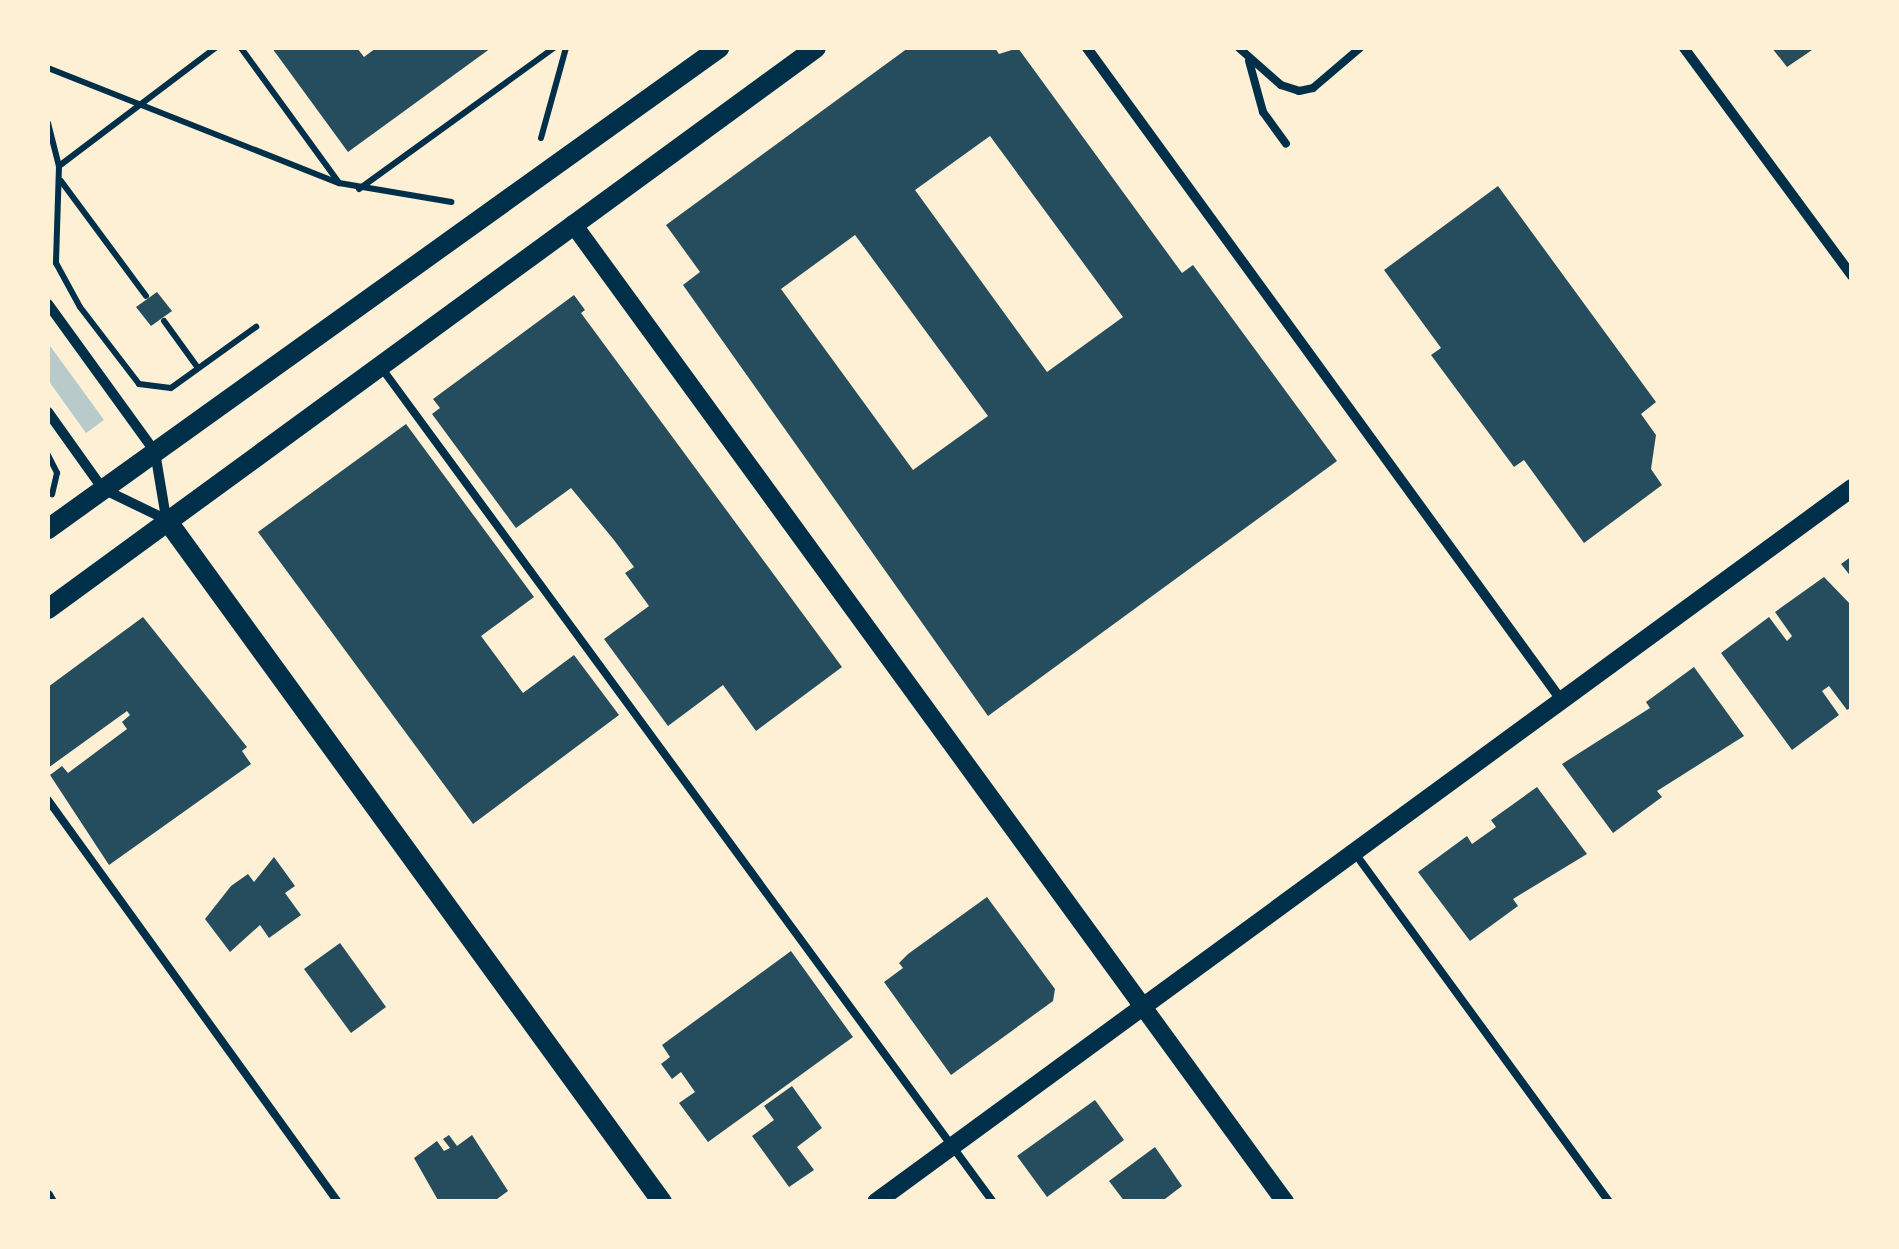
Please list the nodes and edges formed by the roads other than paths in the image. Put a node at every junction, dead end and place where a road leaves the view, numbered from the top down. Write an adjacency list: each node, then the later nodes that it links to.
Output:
1 (719, 48): 14 (main road)
2 (816, 48): 9 (main road)
3 (1087, 48): 20 (street)
4 (1239, 48): 7 (lane)
5 (1360, 48): 7 (lane)
6 (1684, 48): 10 (street)
7 (1249, 61): 8 (lane)
8 (1286, 144)
9 (573, 224): 12 (main road); 23 (street)
10 (1852, 276)
11 (48, 304): 14 (street)
12 (380, 366): 17 (main road); 24 (lane)
13 (48, 412): 15 (street)
14 (155, 452): 15 (main road); 17 (street)
15 (103, 488): 17 (street); 18 (main road)
16 (1852, 488): 20 (street)
17 (166, 519): 19 (main road); 28 (main road)
18 (48, 529)
19 (48, 609)
20 (1562, 701): 22 (street)
21 (48, 800): 27 (lane)
22 (1354, 852): 23 (street); 32 (lane)
23 (1143, 1007): 24 (street); 31 (street)
24 (953, 1146): 29 (street); 30 (lane)
25 (48, 1196): 26 (street)
26 (52, 1202)
27 (338, 1202)
28 (662, 1202)
29 (876, 1202)
30 (993, 1202)
31 (1285, 1202)
32 (1608, 1202)

